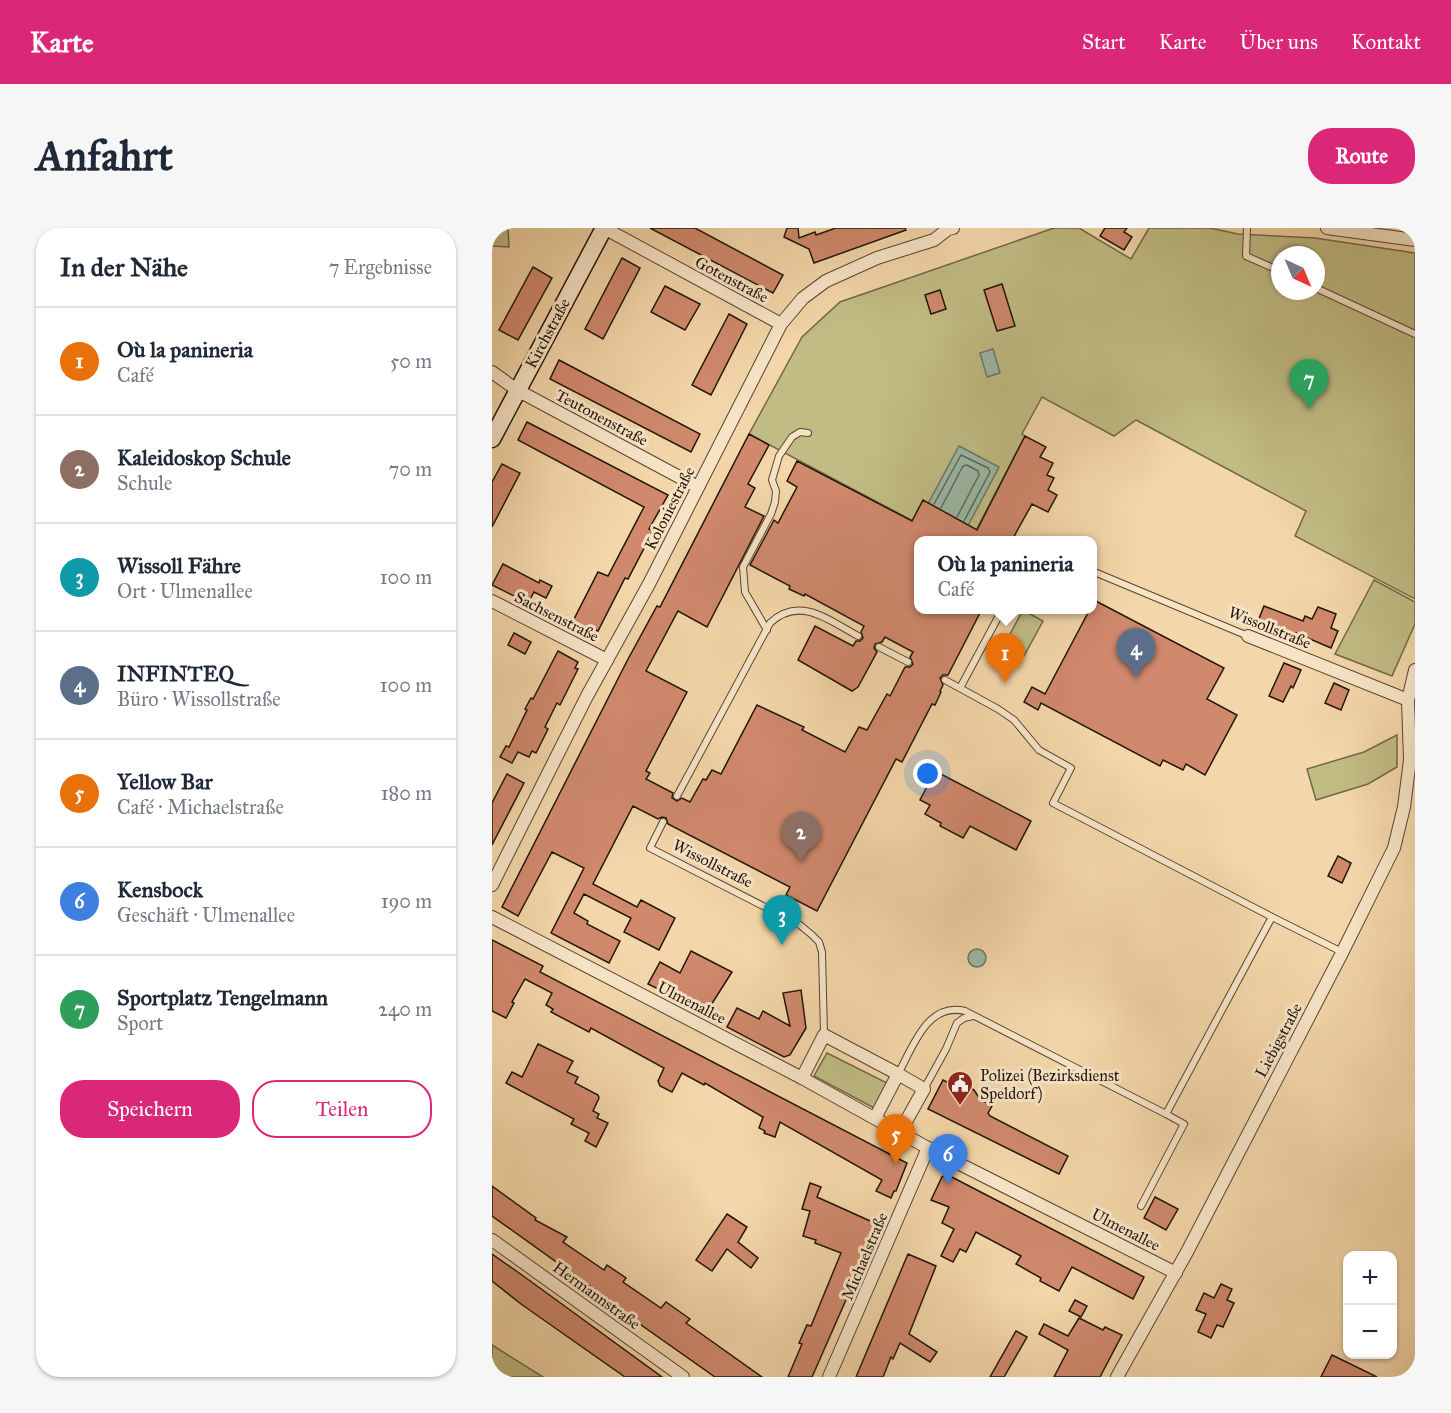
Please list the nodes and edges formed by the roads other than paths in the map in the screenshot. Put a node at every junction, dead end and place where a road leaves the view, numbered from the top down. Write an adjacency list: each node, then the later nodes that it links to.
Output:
1 (604, 228): 9 (street, Gotenstraße); 12 (street, Kirchstraße)
2 (949, 228): 9 (street, Koloniestraße)
3 (1247, 228): 7 (lane)
4 (1327, 228): 5 (street)
5 (1355, 230): 6 (street)
6 (1415, 240)
7 (1271, 267)
8 (1325, 292): 10 (lane)
9 (781, 324): 15 (street, Koloniestraße)
10 (1415, 334)
11 (492, 372): 12 (street, Teutonenstraße)
12 (517, 390): 14 (street, Kirchstraße); 15 (street, Teutonenstraße)
13 (808, 433): 19 (lane)
14 (492, 439)
15 (698, 487): 23 (street, Koloniestraße)
16 (1097, 573): 21 (lane, Wissollstraße)
17 (492, 601): 23 (street, Sachsenstraße)
18 (999, 614): 27 (lane)
19 (767, 630): 20 (lane); 29 (lane)
20 (858, 636)
21 (1248, 636): 28 (street, Wissollstraße)
22 (879, 647): 24 (lane)
23 (607, 660): 31 (street, Koloniestraße)
24 (908, 662)
25 (1415, 670): 28 (street)
26 (945, 680): 27 (lane)
27 (960, 688): 33 (lane)
28 (1412, 699): 34 (street, Liebigstraße)
29 (677, 795)
30 (663, 822): 36 (lane, Wissollstraße)
31 (492, 885)
32 (492, 917): 38 (street, Ulmenallee)
33 (1272, 917): 34 (lane); 40 (lane)
34 (1342, 953): 46 (street, Liebigstraße)
35 (974, 1016): 37 (lane); 39 (lane); 40 (lane)
36 (824, 1035): 37 (street); 38 (street, Wissollstraße)
37 (898, 1074): 39 (street); 41 (street)
38 (802, 1078): 41 (street, Ulmenallee)
39 (924, 1089): 42 (street)
40 (1166, 1114): 44 (lane)
41 (875, 1118): 42 (street, Ulmenallee)
42 (900, 1132): 43 (street, Ulmenallee)
43 (928, 1148): 46 (street, Ulmenallee); 48 (street, Michaelstraße)
44 (1141, 1206)
45 (492, 1240): 47 (street, Hermannstraße)
46 (1176, 1273): 49 (street, Liebigstraße)
47 (683, 1377)
48 (829, 1377)
49 (1117, 1377)

